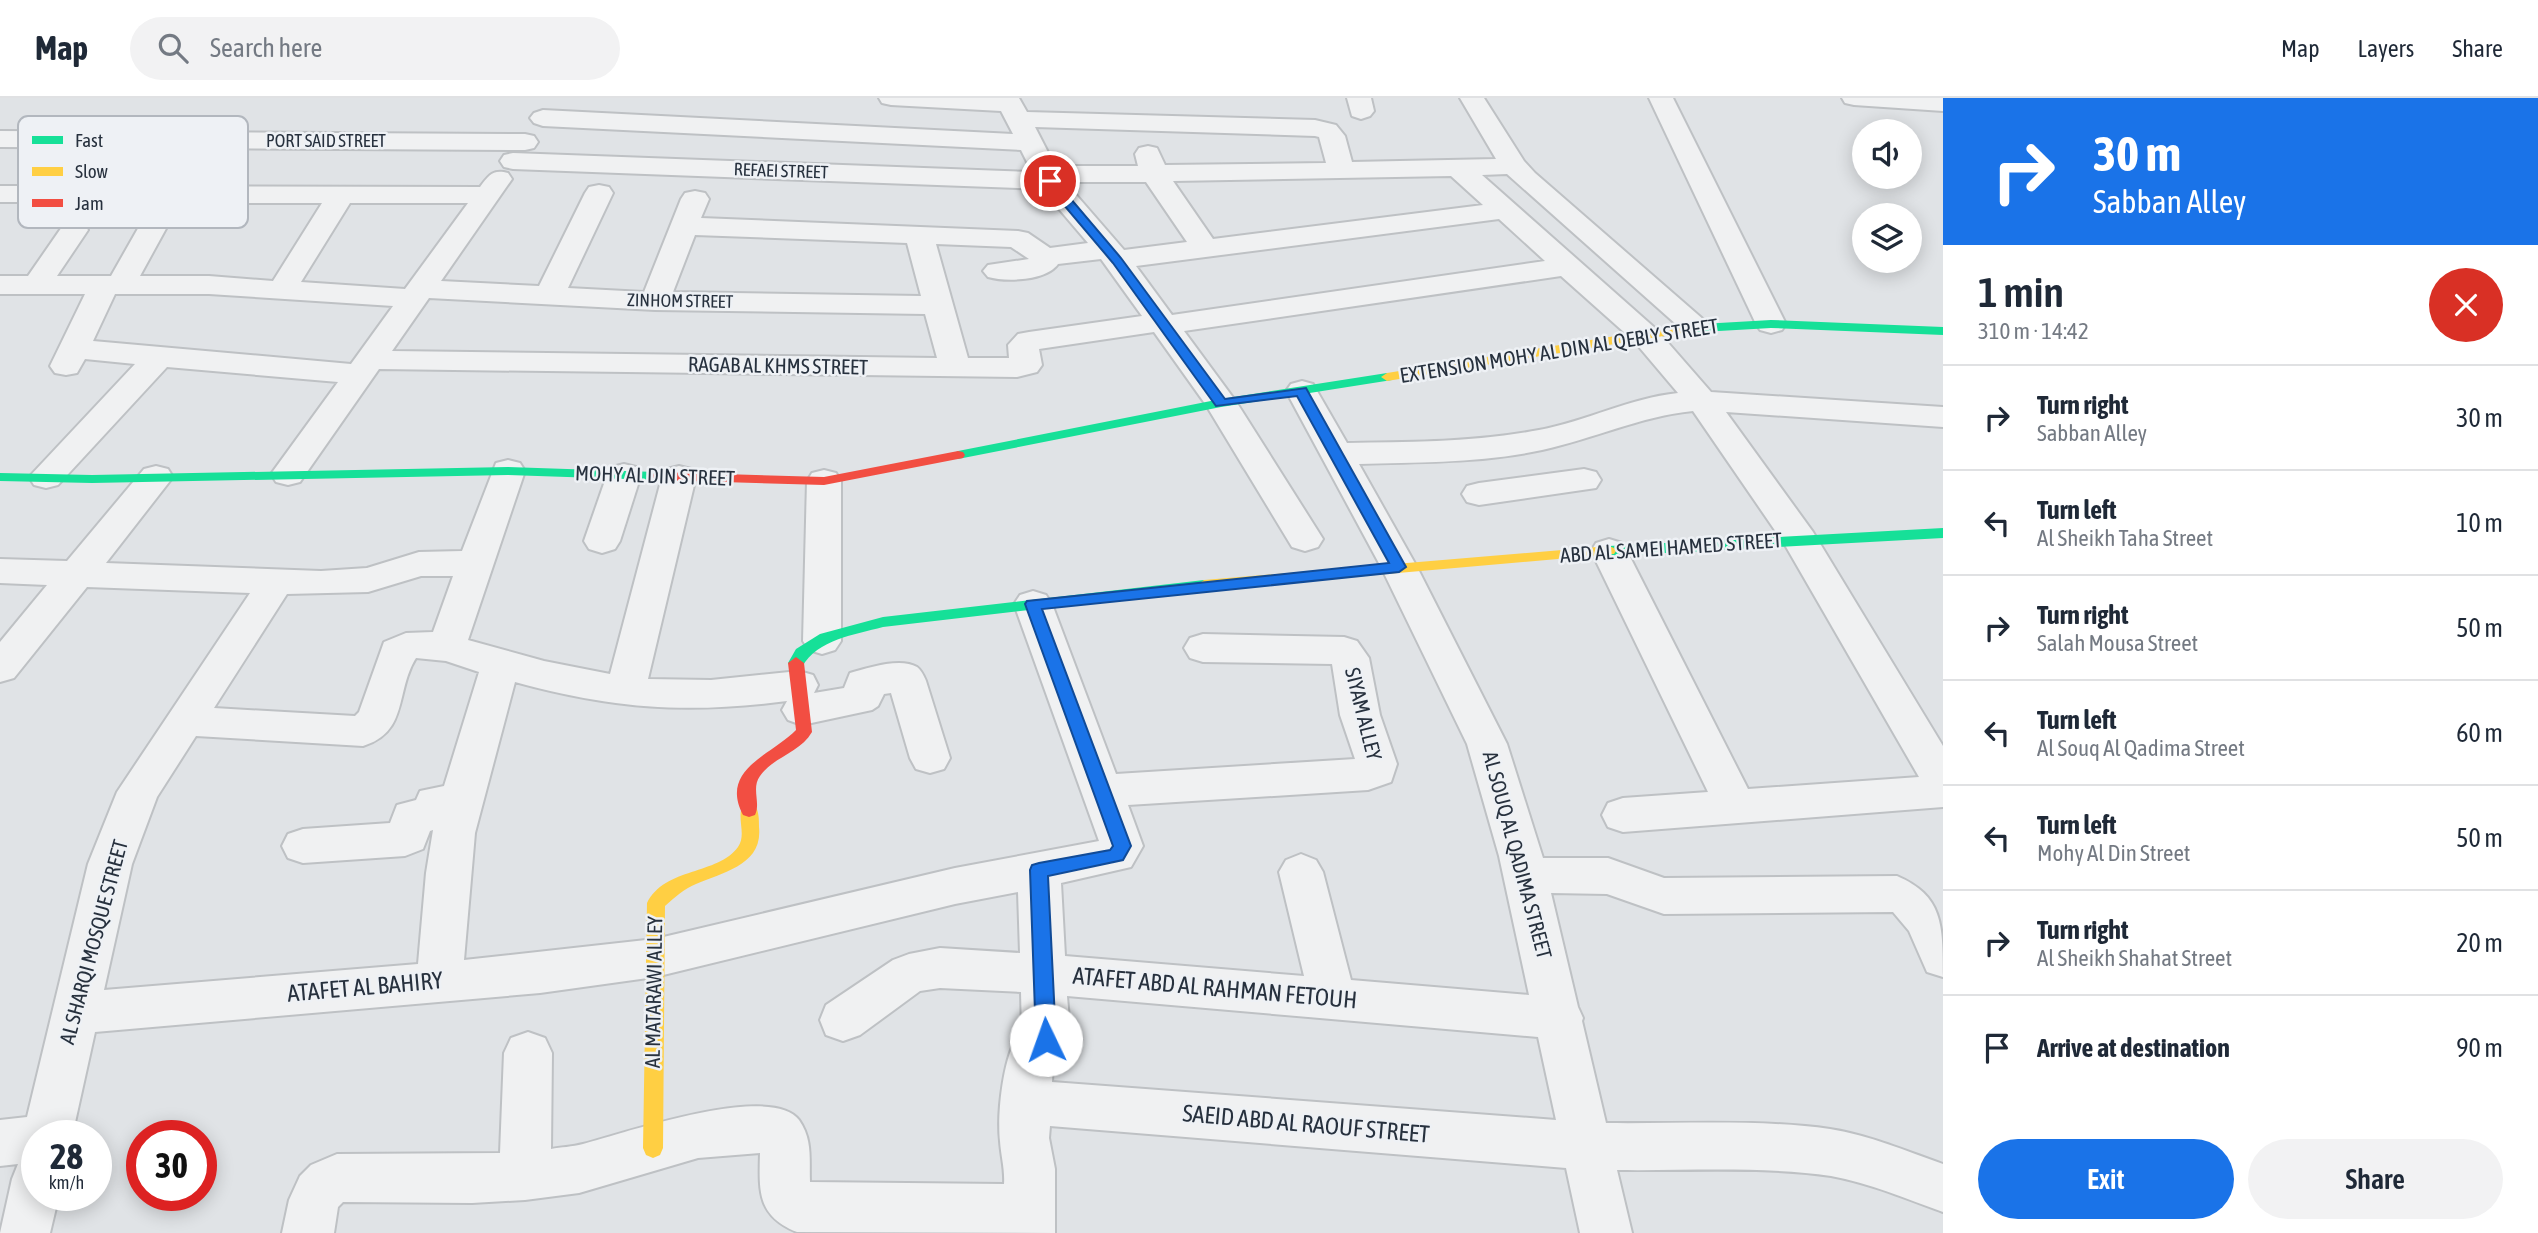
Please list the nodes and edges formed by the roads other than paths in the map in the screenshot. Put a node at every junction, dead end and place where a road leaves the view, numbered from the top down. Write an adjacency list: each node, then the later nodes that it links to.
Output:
1 (891, 98): 7 (street)
2 (1472, 98): 13 (street)
3 (1661, 98): 44 (street)
4 (1854, 98): 5 (street)
5 (1927, 101)
6 (550, 108): 7 (street); 12 (street)
7 (1014, 116): 8 (street); 17 (street)
8 (1137, 123): 15 (street); 16 (street)
9 (0, 139): 10 (street, PORT SAID STREET)
10 (18, 139)
11 (248, 145): 12 (street, PORT SAID STREET)
12 (519, 152): 17 (street, REFAEI STREET); 23 (street)
13 (1514, 166): 14 (street, REFAEI STREET); 45 (street)
14 (1457, 167): 15 (street, REFAEI STREET); 25 (street)
15 (1341, 170): 16 (street, REFAEI STREET)
16 (1154, 173): 17 (street, REFAEI STREET); 30 (street)
17 (1047, 177): 31 (street)
18 (599, 193): 40 (street)
19 (0, 194): 20 (street)
20 (18, 194)
21 (248, 194): 22 (street)
22 (341, 195): 23 (street); 38 (street)
23 (488, 195): 39 (street)
24 (695, 200): 26 (street)
25 (1505, 210): 30 (street); 33 (street)
26 (685, 226): 29 (street); 41 (street)
27 (149, 228): 35 (street)
28 (74, 230): 37 (street)
29 (919, 235): 32 (street); 42 (street)
30 (1206, 249): 31 (street)
31 (1113, 255): 32 (street); 43 (street)
32 (1045, 257): 34 (street)
33 (1568, 267): 43 (street); 47 (street)
34 (998, 271)
35 (112, 285): 37 (street, ZINHOM STREET); 38 (street, ZINHOM STREET); 48 (street, RAGAB AL KHMS STREET)
36 (1, 286): 37 (street, ZINHOM STREET)
37 (36, 286)
38 (282, 290): 39 (street, ZINHOM STREET)
39 (418, 294): 40 (street, ZINHOM STREET); 49 (street)
40 (549, 296): 41 (street, ZINHOM STREET)
41 (656, 301): 42 (street, ZINHOM STREET)
42 (938, 305): 50 (street)
43 (1163, 323): 50 (street, RAGAB AL KHMS STREET); 53 (street)
44 (1771, 324): 45 (street, EXTENSION MOHY AL DIN AL QEBLY STREET); 46 (street, EXTENSION MOHY AL DIN AL QEBLY STREET)
45 (1697, 327): 47 (street, EXTENSION MOHY AL DIN AL QEBLY STREET)
46 (1943, 331)
47 (1645, 335): 51 (street, EXTENSION MOHY AL DIN AL QEBLY STREET); 52 (street)
48 (160, 356): 49 (street, RAGAB AL KHMS STREET); 61 (street)
49 (363, 367): 50 (street, RAGAB AL KHMS STREET); 58 (street)
50 (955, 368)
51 (1301, 391): 53 (street, MOHY AL DIN STREET); 56 (street, AL SOUQ AL QADIMA STREET)
52 (1702, 401): 54 (street); 55 (street); 70 (street)
53 (1221, 403): 65 (street, MOHY AL DIN STREET); 69 (street)
54 (1943, 417)
55 (1501, 446): 56 (street); 66 (street)
56 (1338, 454): 74 (street, AL SOUQ AL QADIMA STREET)
57 (508, 471): 58 (street, MOHY AL DIN STREET); 59 (street, MOHY AL DIN STREET); 73 (street)
58 (288, 474): 62 (street, MOHY AL DIN STREET)
59 (624, 475): 63 (street, MOHY AL DIN STREET); 71 (street)
60 (0, 477): 61 (street, MOHY AL DIN STREET)
61 (46, 477): 62 (street, MOHY AL DIN STREET)
62 (156, 477): 76 (street)
63 (679, 477): 65 (street, MOHY AL DIN STREET); 84 (street)
64 (1584, 480): 66 (street)
65 (824, 481): 79 (street)
66 (1533, 487): 67 (street)
67 (1479, 494)
68 (1943, 533): 70 (street, ABD AL SAMEI HAMED STREET)
69 (1305, 539)
70 (1800, 540): 72 (street, ABD AL SAMEI HAMED STREET); 88 (street)
71 (602, 541)
72 (1609, 551): 74 (street, ABD AL SAMEI HAMED STREET); 92 (street)
73 (475, 563): 77 (street); 80 (street)
74 (1399, 567): 78 (street, ABD AL SAMEI HAMED STREET); 97 (street, AL SOUQ AL QADIMA STREET)
75 (0, 571): 76 (street)
76 (81, 573): 77 (street); 83 (street)
77 (277, 581): 86 (street, AL SHARQI MOSQUE STREET)
78 (1032, 604): 79 (street, ABD AL SAMEI HAMED STREET); 89 (street)
79 (822, 641): 85 (street, AL MATARAWI ALLEY)
80 (446, 648): 82 (street); 86 (street)
81 (1203, 648): 89 (street, SIYAM ALLEY)
82 (502, 664): 84 (street); 91 (street)
83 (0, 668)
84 (625, 691): 85 (street)
85 (800, 697): 87 (street); 98 (street, AL MATARAWI ALLEY)
86 (186, 721): 103 (street, AL SHARQI MOSQUE STREET)
87 (930, 758)
88 (1943, 781)
89 (1102, 791): 95 (street, ATAFET AL BAHIRY)
90 (1943, 792): 92 (street)
91 (462, 801): 94 (street); 101 (street)
92 (1735, 807): 93 (street)
93 (1623, 815)
94 (303, 846)
95 (1039, 870): 98 (street, ATAFET AL BAHIRY); 100 (street)
96 (1301, 872): 102 (street)
97 (1525, 875): 99 (street); 104 (street, AL SOUQ AL QADIMA STREET)
98 (655, 958): 101 (street, ATAFET AL BAHIRY); 112 (street, AL MATARAWI ALLEY)
99 (1943, 958)
100 (1042, 974): 102 (street, ATAFET ABD AL RAHMAN FETOUH); 105 (street, ATAFET ABD AL RAHMAN FETOUH); 107 (street)
101 (438, 981): 103 (street, ATAFET AL BAHIRY)
102 (1332, 998): 104 (street, ATAFET ABD AL RAHMAN FETOUH)
103 (74, 1013): 108 (street, AL SHARQI MOSQUE STREET)
104 (1560, 1018): 111 (street, AL SOUQ AL QADIMA STREET)
105 (843, 1020)
106 (528, 1053): 113 (street)
107 (1026, 1102): 111 (street, SAEID ABD AL RAOUF STREET); 117 (street)
108 (51, 1120)
109 (21, 1141): 110 (street)
110 (0, 1143)
111 (1587, 1146): 114 (street, SAEID ABD AL RAOUF STREET); 119 (street, AL SOUQ AL QADIMA STREET)
112 (653, 1148): 113 (street); 117 (street)
113 (525, 1176): 116 (street)
114 (1943, 1188)
115 (29, 1211): 118 (street)
116 (314, 1211)
117 (1028, 1221)
118 (24, 1233)
119 (1606, 1233)

